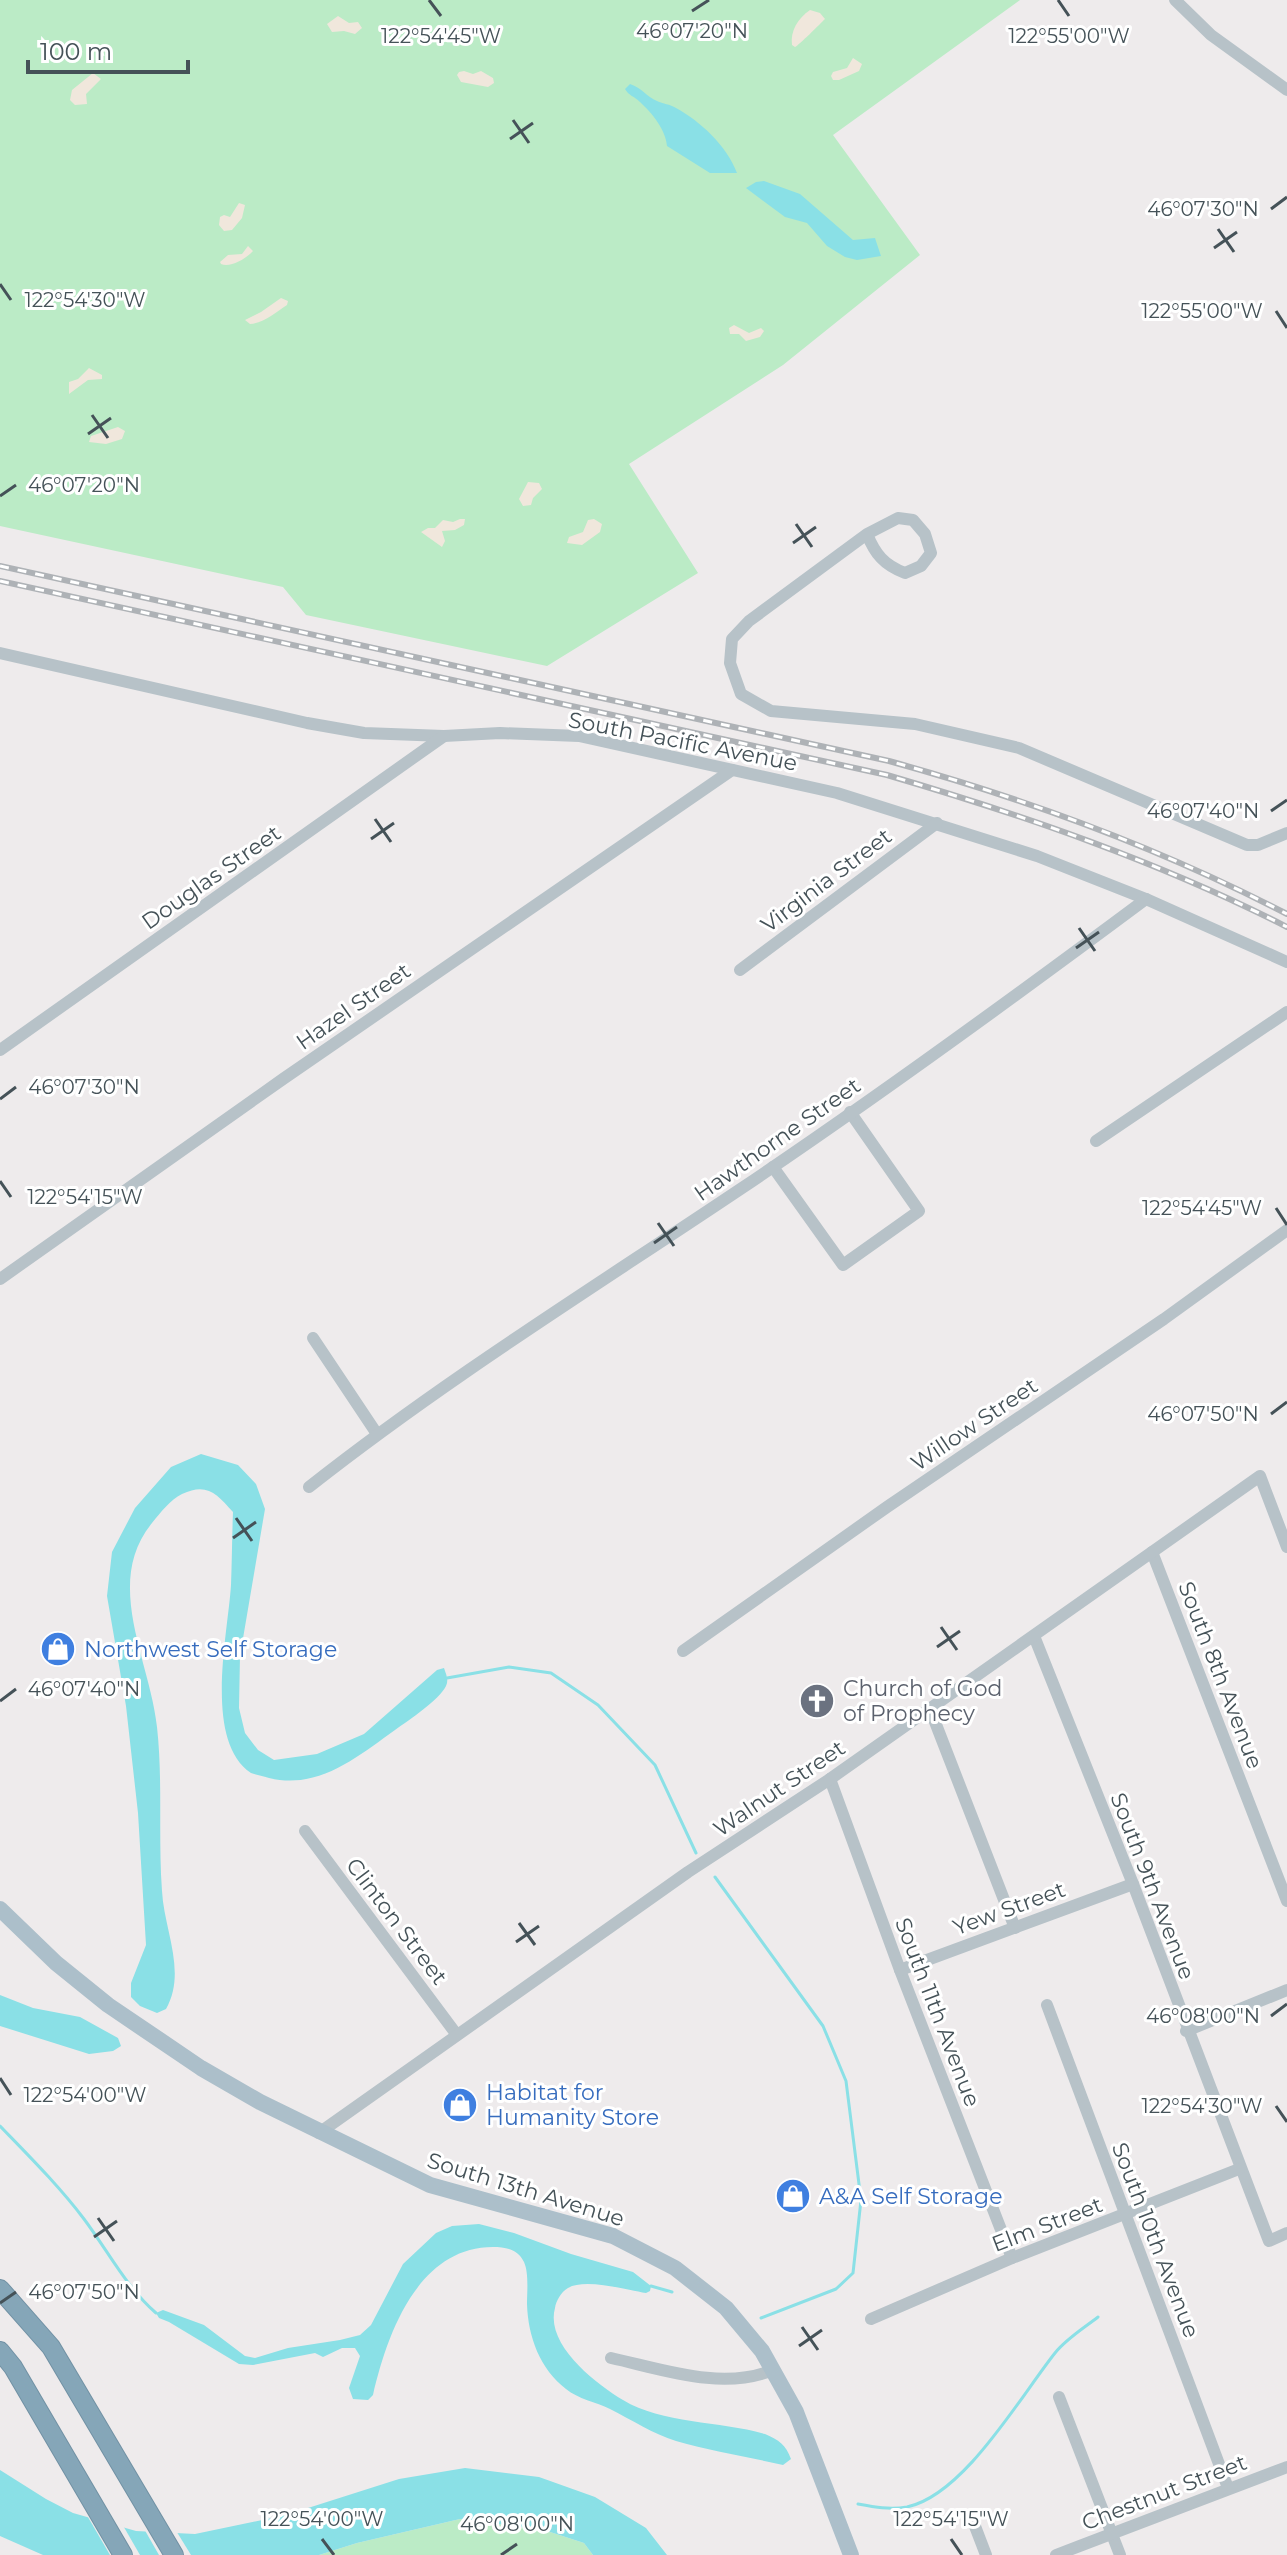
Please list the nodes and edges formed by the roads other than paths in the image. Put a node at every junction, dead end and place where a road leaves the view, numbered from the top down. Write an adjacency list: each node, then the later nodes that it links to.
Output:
1 (1175, 0): 2 (street)
2 (1287, 90)
3 (867, 534): 3 (street); 8 (street)
4 (0, 653): 5 (street, South Pacific Avenue)
5 (444, 736): 6 (street, South Pacific Avenue); 13 (street, Douglas Street)
6 (732, 770): 7 (street, South Pacific Avenue); 18 (street, Hazel Street)
7 (937, 823): 9 (street, South Pacific Avenue); 11 (street, Virginia Street)
8 (1287, 833)
9 (1146, 899): 10 (street, South Pacific Avenue); 14 (street, Hawthorne Street)
10 (1287, 962)
11 (740, 970)
12 (1287, 1012): 15 (street)
13 (0, 1050)
14 (850, 1112): 16 (street, Hawthorne Street); 16 (street)
15 (1096, 1141)
16 (773, 1167): 20 (street, Hawthorne Street)
17 (1287, 1230): 25 (street, Willow Street)
18 (0, 1279)
19 (313, 1338): 20 (street)
20 (377, 1434): 21 (street, Hawthorne Street)
21 (309, 1487)
22 (1287, 1547): 23 (street, Walnut Street)
23 (1152, 1552): 24 (street, Walnut Street); 30 (street, South 8th Avenue)
24 (1034, 1636): 26 (street, Walnut Street); 29 (street, South 9th Avenue)
25 (683, 1651)
26 (930, 1709): 27 (street, Walnut Street); 32 (street)
27 (830, 1779): 33 (street, South 11th Avenue); 37 (street, Walnut Street)
28 (305, 1831): 37 (street, Clinton Street)
29 (1133, 1884): 32 (street, Yew Street); 36 (street, South 9th Avenue)
30 (1287, 1901)
31 (0, 1909): 38 (main road, South 13th Avenue)
32 (1015, 1928): 33 (street, Yew Street)
33 (900, 1970): 42 (street, South 11th Avenue)
34 (1287, 1990): 36 (street)
35 (1047, 2005): 40 (street, South 10th Avenue)
36 (1186, 2031): 39 (street, South 9th Avenue)
37 (457, 2035): 38 (street, Walnut Street)
38 (319, 2133): 47 (main road, South 13th Avenue)
39 (1239, 2169): 40 (street, Elm Street); 41 (street, South 9th Avenue)
40 (1126, 2216): 42 (street, Elm Street); 50 (street, South 10th Avenue)
41 (1287, 2233)
42 (1012, 2258): 44 (street, Elm Street)
43 (0, 2289): 54 (highway)
44 (871, 2319)
45 (0, 2351): 53 (highway)
46 (611, 2358): 47 (street)
47 (773, 2370): 55 (main road, South 13th Avenue)
48 (1059, 2397): 52 (street)
49 (1287, 2467): 50 (street, Chestnut Street)
50 (1228, 2488): 52 (street, Chestnut Street)
51 (973, 2521): 56 (street)
52 (1111, 2532): 57 (street, Chestnut Street); 58 (street)
53 (123, 2555)
54 (174, 2555)
55 (851, 2555)
56 (986, 2555)
57 (1056, 2555)
58 (1120, 2555)

